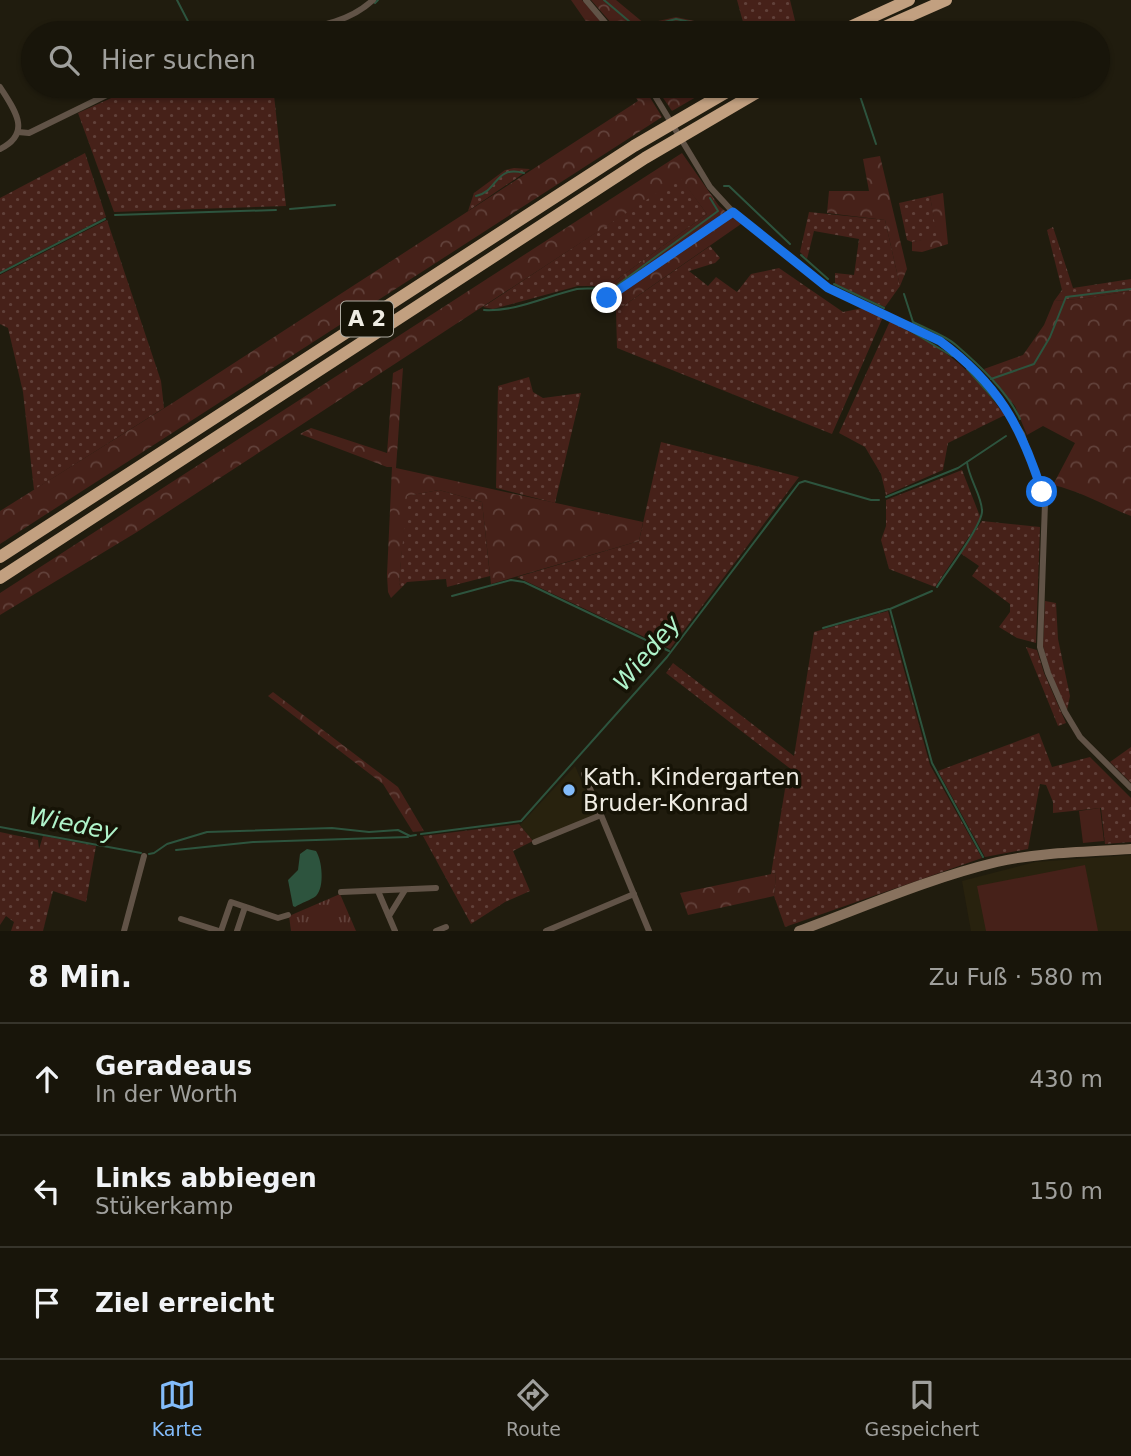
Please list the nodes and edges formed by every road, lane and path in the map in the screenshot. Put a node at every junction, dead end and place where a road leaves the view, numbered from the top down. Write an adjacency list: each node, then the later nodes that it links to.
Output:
1 (373, 0): 5 (street)
2 (586, 0): 6 (street)
3 (909, 0): 7 (highway)
4 (946, 0): 8 (highway)
5 (339, 21)
6 (604, 21)
7 (863, 21)
8 (898, 21)
9 (0, 87): 14 (street)
10 (100, 98): 14 (street)
11 (656, 98): 16 (street)
12 (717, 98): 18 (highway, A 2)
13 (748, 98): 19 (highway, A 2)
14 (18, 132): 15 (street)
15 (0, 149)
16 (733, 212): 17 (street); 21 (street)
17 (596, 306)
18 (0, 557)
19 (0, 578)
20 (584, 774): 22 (street)
21 (1131, 788)
22 (601, 815): 23 (street); 30 (street)
23 (536, 842)
24 (1131, 849): 43 (street)
25 (144, 856): 36 (street)
26 (436, 888): 27 (street)
27 (405, 890): 28 (street); 33 (street)
28 (378, 891): 29 (street); 33 (street)
29 (341, 892)
30 (634, 894): 41 (street); 42 (street)
31 (245, 907): 32 (street); 37 (street); 38 (street)
32 (288, 915)
33 (389, 916): 39 (street)
34 (181, 919): 37 (street)
35 (446, 927): 40 (street)
36 (124, 931)
37 (220, 931)
38 (237, 931)
39 (395, 931)
40 (436, 931)
41 (546, 931)
42 (649, 931)
43 (799, 931)

